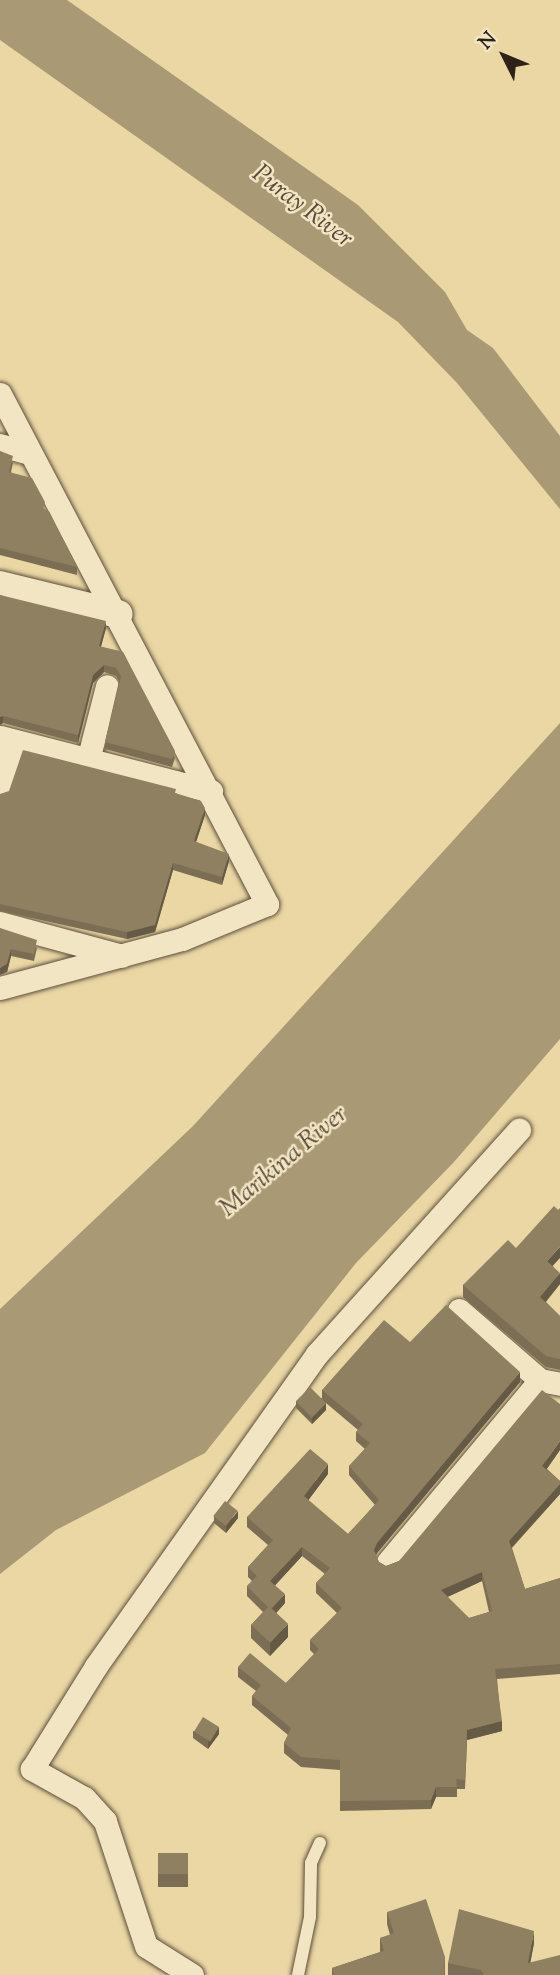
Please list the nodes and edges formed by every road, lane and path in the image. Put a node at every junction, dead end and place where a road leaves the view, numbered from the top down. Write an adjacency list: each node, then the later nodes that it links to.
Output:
1 (0, 394): 3 (street)
2 (0, 444): 3 (street)
3 (30, 453): 5 (street)
4 (0, 585): 5 (street)
5 (118, 614): 10 (street)
6 (107, 686): 8 (street)
7 (7, 739): 8 (street); 9 (street)
8 (88, 760): 10 (street)
9 (0, 788)
10 (211, 791): 12 (street)
11 (0, 923): 12 (street)
12 (124, 957): 13 (street)
13 (0, 988)
14 (519, 1129): 19 (street)
15 (459, 1310): 16 (street)
16 (550, 1382): 17 (street)
17 (388, 1562)
18 (320, 1843): 20 (lane)
19 (192, 1975)
20 (298, 1975)

